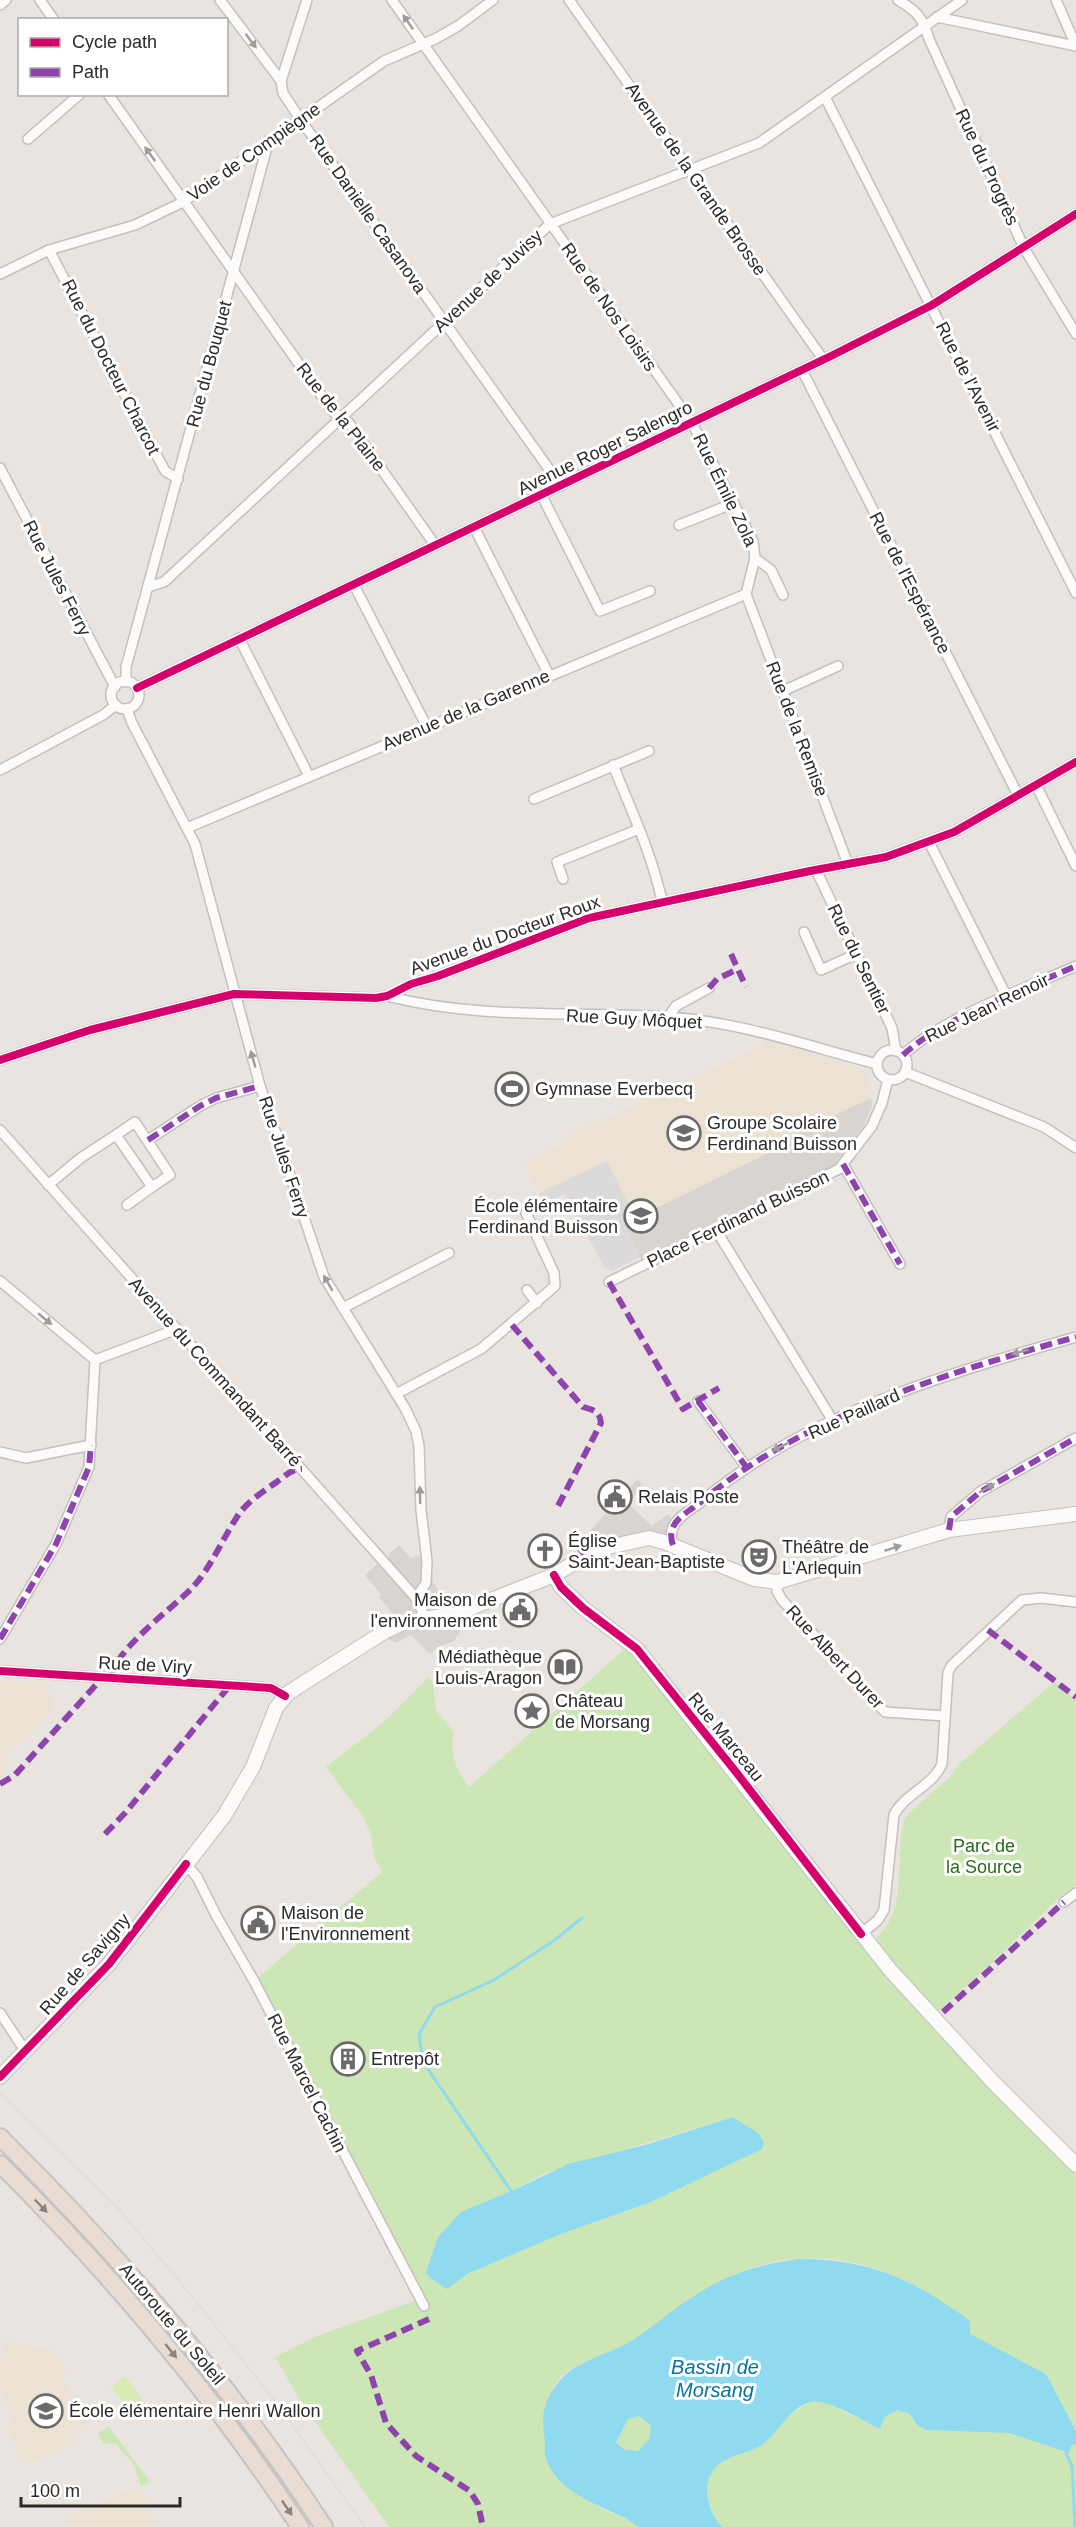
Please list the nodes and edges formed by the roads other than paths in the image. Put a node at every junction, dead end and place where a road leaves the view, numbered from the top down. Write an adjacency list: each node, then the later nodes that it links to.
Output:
1 (6, 0): 11 (street)
2 (40, 0): 13 (street)
3 (220, 0): 17 (street, Rue Danielle Casanova, one-way to 17)
4 (307, 0): 17 (street)
5 (392, 0): 15 (street, Rue de Nos Loisirs, one-way to 5)
6 (493, 0): 15 (street, Voie de Compiègne)
7 (568, 0): 24 (street, Avenue de la Grande Brosse)
8 (898, 0): 14 (street)
9 (962, 0): 12 (street, Avenue de Juvisy)
10 (1056, 0): 16 (street)
11 (0, 5)
12 (937, 17): 14 (street, Avenue de Juvisy); 16 (street)
13 (53, 18)
14 (925, 26): 20 (street, Avenue de Juvisy); 28 (street, Rue du Progrès)
15 (423, 44): 21 (street, Voie de Compiègne); 27 (street, Rue de Nos Loisirs)
16 (1076, 46)
17 (281, 81): 21 (street, Rue Danielle Casanova)
18 (78, 96): 22 (street)
19 (109, 96): 25 (street, Rue de la Plaine, one-way to 19)
20 (825, 97): 24 (street, Avenue de Juvisy); 32 (street, Rue de l'Avenir)
21 (300, 119): 23 (street, Voie de Compiègne); 33 (street, Rue Danielle Casanova)
22 (28, 139)
23 (269, 140): 25 (street, Voie de Compiègne); 30 (street, Rue du Bouquet)
24 (690, 170): 27 (street, Avenue de Juvisy); 35 (street, Avenue de la Grande Brosse)
25 (183, 202): 29 (street, Voie de Compiègne); 30 (street, Rue de la Plaine)
26 (1076, 214): 28 (street, Avenue Roger Salengro)
27 (550, 224): 33 (street, Avenue de Juvisy); 38 (street, Rue de Nos Loisirs)
28 (1024, 248): 32 (street, Avenue Roger Salengro); 34 (street, Rue du Progrès)
29 (50, 250): 31 (street, Voie de Compiègne); 40 (street, Rue du Docteur Charcot)
30 (234, 273): 37 (street, Rue de la Plaine); 40 (street, Rue du Bouquet)
31 (0, 274)
32 (932, 305): 35 (street, Avenue Roger Salengro); 51 (street, Rue de l'Avenir)
33 (444, 321): 37 (street, Avenue de Juvisy); 41 (street, Rue Danielle Casanova)
34 (1076, 334)
35 (823, 359): 36 (street, Avenue Roger Salengro)
36 (802, 370): 38 (street, Avenue Roger Salengro); 70 (street, Rue de l'Espérance)
37 (341, 417): 46 (street, Rue de la Plaine); 49 (street, Avenue de Juvisy)
38 (692, 423): 41 (street, Avenue Roger Salengro); 43 (street, Rue Émile Zola)
39 (0, 468): 58 (street, Rue Jules Ferry)
40 (178, 479): 49 (street, Rue du Bouquet)
41 (561, 486): 42 (street, Avenue Roger Salengro)
42 (542, 496): 45 (street, Avenue Roger Salengro); 50 (street)
43 (734, 503): 44 (street); 47 (street, Rue Émile Zola)
44 (679, 525)
45 (474, 527): 46 (street, Avenue Roger Salengro); 56 (street)
46 (435, 545): 48 (street, Avenue Roger Salengro)
47 (755, 558): 52 (street, Rue Émile Zola); 53 (street, Rue Émile Zola)
48 (354, 585): 54 (street, Avenue Roger Salengro); 63 (street)
49 (148, 587): 57 (street)
50 (650, 591)
51 (1076, 593)
52 (746, 594): 56 (street, Avenue de la Garenne); 60 (street, Rue de la Remise)
53 (783, 595)
54 (238, 638): 59 (street, Avenue Roger Salengro); 68 (street)
55 (838, 666): 60 (street)
56 (549, 675): 63 (street, Avenue de la Garenne)
57 (126, 682): 58 (street); 59 (street)
58 (115, 687): 61 (street)
59 (137, 688): 62 (street)
60 (783, 691): 75 (street, Rue de la Remise)
61 (116, 705): 62 (street); 67 (street)
62 (127, 709): 72 (street, Rue Jules Ferry)
63 (427, 727): 68 (street, Avenue de la Garenne)
64 (649, 751): 66 (street)
65 (1076, 762): 69 (street, Avenue du Docteur Roux)
66 (613, 765): 71 (street); 73 (street)
67 (0, 770)
68 (309, 776): 72 (street, Avenue de la Garenne)
69 (1036, 785): 70 (street, Avenue du Docteur Roux); 76 (street)
70 (1018, 795): 74 (street, Avenue du Docteur Roux)
71 (534, 799)
72 (187, 828): 84 (street, Rue Jules Ferry)
73 (639, 829): 78 (street); 79 (street)
74 (929, 842): 75 (street, Avenue du Docteur Roux); 86 (street)
75 (848, 864): 77 (street, Avenue du Docteur Roux)
76 (1076, 866)
77 (816, 870): 79 (street, Avenue du Docteur Roux); 81 (street, Rue du Sentier)
78 (563, 879)
79 (662, 901): 85 (street, Avenue du Docteur Roux)
80 (804, 932): 81 (street)
81 (856, 954): 88 (street, Rue du Sentier)
82 (1076, 966): 86 (street, Rue Jean Renoir)
83 (709, 988): 87 (street)
84 (234, 994): 85 (street, Avenue du Docteur Roux); 89 (street, Avenue du Docteur Roux); 93 (street, Rue Jules Ferry, one-way to 84)
85 (387, 996): 87 (street, Rue Guy Môquet)
86 (1007, 997): 88 (street, Rue Jean Renoir)
87 (668, 1017): 90 (street, Rue Guy Môquet)
88 (899, 1053): 90 (street); 91 (street)
89 (0, 1060)
90 (877, 1064): 92 (street)
91 (905, 1072): 92 (street); 97 (street)
92 (888, 1080): 98 (street, Place Ferdinand Buisson)
93 (260, 1086): 96 (street); 110 (street, Rue Jules Ferry, one-way to 93)
94 (0, 1130): 99 (street, Avenue du Commandant Barré)
95 (116, 1135): 96 (street); 99 (street); 100 (street)
96 (148, 1140): 100 (street)
97 (1076, 1148)
98 (843, 1164): 103 (street, Place Ferdinand Buisson); 105 (street)
99 (48, 1185): 111 (street, Avenue du Commandant Barré)
100 (152, 1187): 101 (street)
101 (127, 1205)
102 (526, 1213): 109 (street)
103 (716, 1230): 107 (street, Place Ferdinand Buisson); 116 (street)
104 (449, 1253): 110 (street)
105 (900, 1264)
106 (0, 1281): 113 (street, one-way to 113)
107 (609, 1282)
108 (527, 1290): 109 (street)
109 (537, 1303): 114 (street)
110 (343, 1308): 114 (street, Rue Jules Ferry)
111 (177, 1329): 113 (street); 126 (street, Avenue du Commandant Barré)
112 (1076, 1337): 116 (street, Rue Paillard, one-way to 116)
113 (95, 1360): 118 (street)
114 (396, 1394): 126 (street, Rue Jules Ferry, one-way to 114)
115 (698, 1401): 120 (street)
116 (833, 1421): 120 (street, Rue Paillard, one-way to 120)
117 (1076, 1438): 122 (street, one-way to 117)
118 (91, 1445): 119 (street); 129 (street)
119 (0, 1452)
120 (747, 1468): 123 (street, Rue Paillard)
121 (1076, 1514): 122 (main road)
122 (949, 1530): 125 (main road, one-way to 122)
123 (673, 1545): 124 (main road); 125 (main road)
124 (554, 1575): 128 (main road); 136 (main road, Rue Marceau)
125 (777, 1582): 132 (street, Rue Albert Durer)
126 (416, 1598): 128 (street, Avenue du Commandant Barré)
127 (1076, 1602): 132 (street)
128 (425, 1617): 131 (main road)
129 (0, 1640)
130 (0, 1671): 131 (street, Rue de Viry)
131 (285, 1696): 133 (main road, Rue de Savigny)
132 (945, 1716): 136 (street)
133 (186, 1864): 138 (main road, Rue de Savigny); 143 (street, Rue Marcel Cachin)
134 (1076, 1893): 135 (street)
135 (1064, 1902)
136 (861, 1934): 142 (main road, Rue Marceau)
137 (0, 2013): 138 (street)
138 (26, 2052): 139 (main road, Rue de Savigny)
139 (0, 2077)
140 (0, 2137): 145 (highway, Autoroute du Soleil)
141 (0, 2164): 144 (highway, Autoroute du Soleil, one-way to 144)
142 (1076, 2165)
143 (424, 2306)
144 (300, 2527)
145 (324, 2527)

